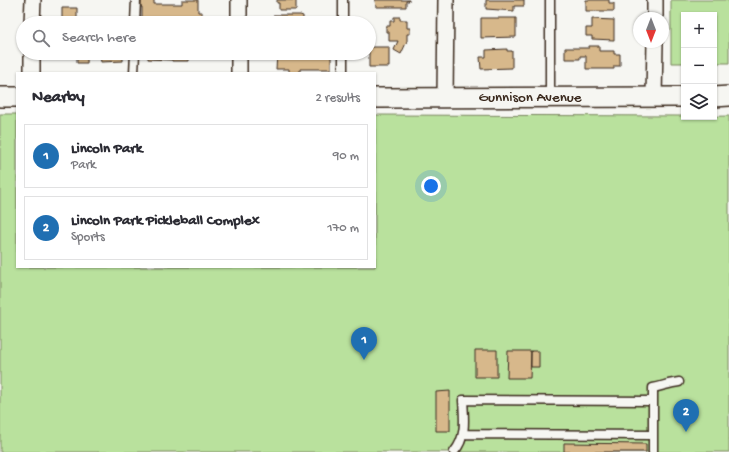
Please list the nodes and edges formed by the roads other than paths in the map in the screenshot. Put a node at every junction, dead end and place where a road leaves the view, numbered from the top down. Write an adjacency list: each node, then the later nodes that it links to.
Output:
1 (33, 0): 9 (street)
2 (136, 0): 10 (lane)
3 (239, 0): 11 (street)
4 (343, 0): 12 (lane)
5 (446, 0): 28 (street)
6 (550, 0): 29 (lane)
7 (655, 0): 8 (street)
8 (655, 12)
9 (32, 16)
10 (135, 16)
11 (239, 16)
12 (343, 16)
13 (655, 48): 30 (street)
14 (32, 60): 18 (street)
15 (135, 60): 19 (lane)
16 (239, 60): 20 (street)
17 (343, 60): 21 (lane)
18 (32, 72)
19 (134, 72)
20 (239, 72)
21 (343, 72)
22 (729, 96): 26 (street)
23 (0, 97): 24 (street)
24 (16, 97)
25 (681, 97): 30 (street, Gunnison Avenue)
26 (717, 97)
27 (376, 98): 28 (street, Gunnison Avenue)
28 (445, 98): 29 (street, Gunnison Avenue)
29 (550, 98): 30 (street, Gunnison Avenue)
30 (654, 98)
31 (680, 382): 32 (lane)
32 (654, 401): 33 (lane); 34 (lane)
33 (464, 434): 34 (lane); 35 (lane)
34 (654, 435): 36 (lane)
35 (454, 452)
36 (653, 452)

